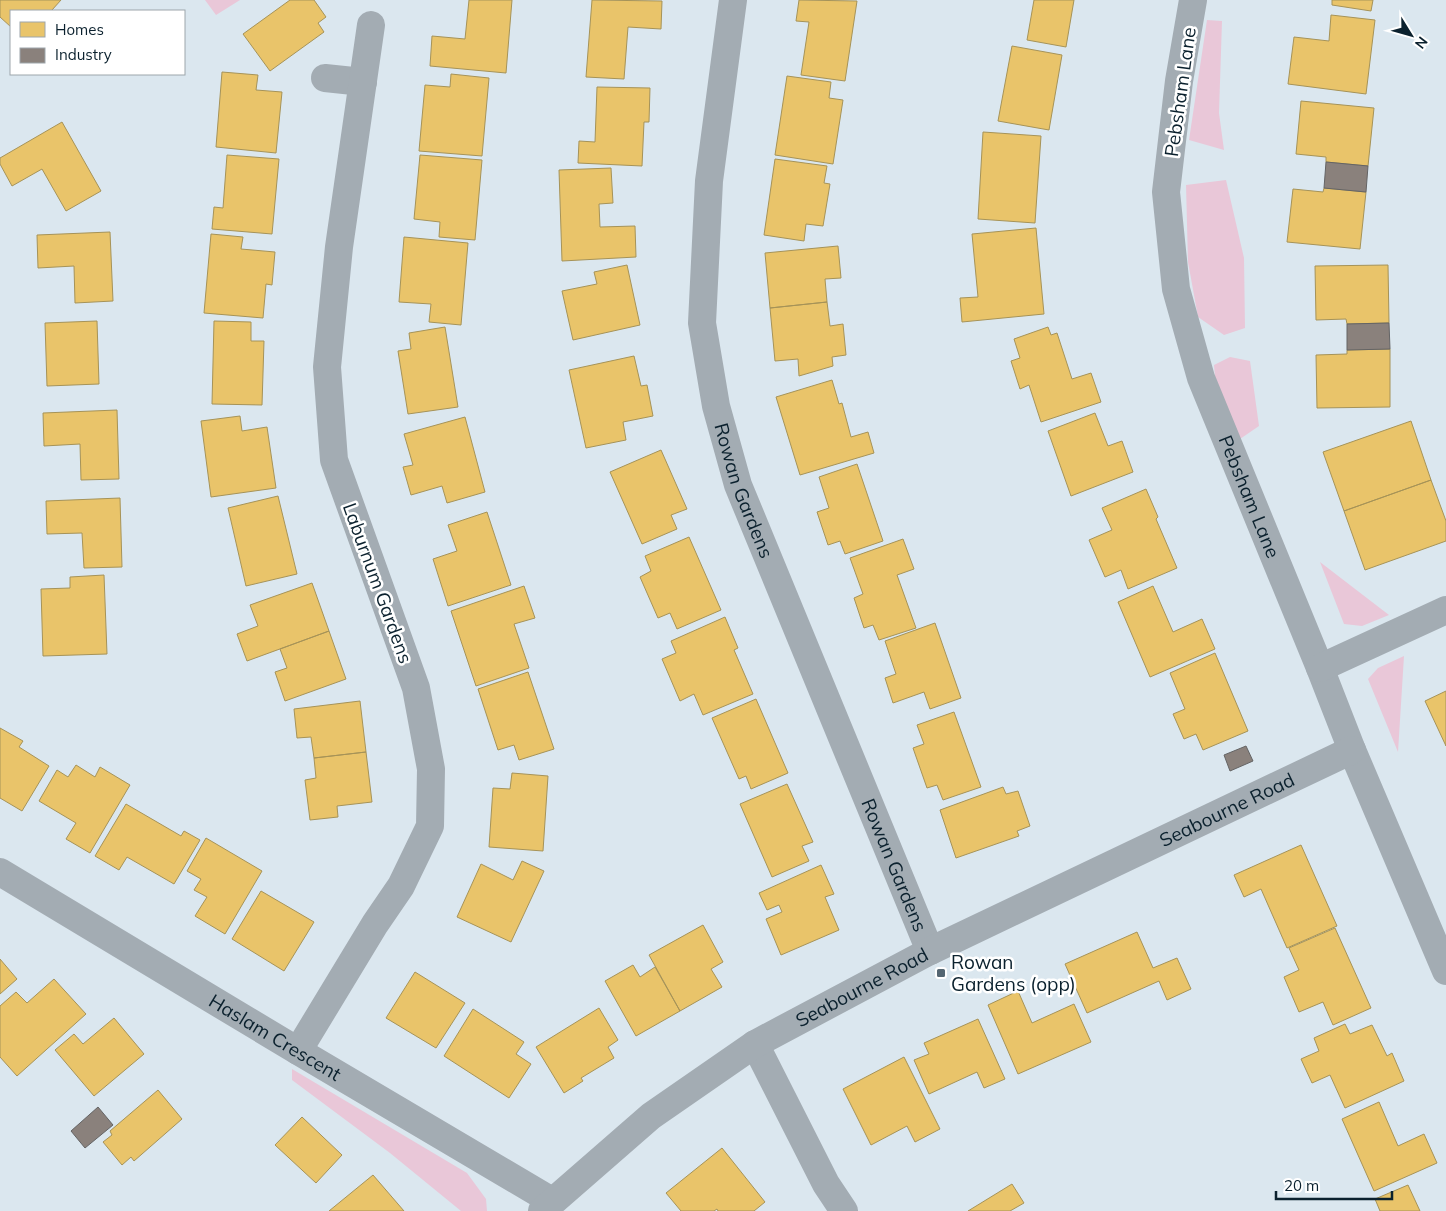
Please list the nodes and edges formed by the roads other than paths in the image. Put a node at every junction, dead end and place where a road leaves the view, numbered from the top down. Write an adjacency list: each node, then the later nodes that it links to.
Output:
1 (733, 0): 10 (street, Rowan Gardens)
2 (1193, 0): 7 (street, Pebsham Lane)
3 (371, 25): 5 (street, Laburnum Gardens)
4 (325, 78): 5 (street)
5 (363, 82): 13 (street, Laburnum Gardens)
6 (1446, 610): 7 (street)
7 (1320, 668): 8 (street, Pebsham Lane)
8 (1352, 750): 10 (street, Seabourne Road); 11 (street, Pebsham Lane)
9 (0, 872): 13 (street, Haslam Crescent)
10 (930, 951): 12 (street, Seabourne Road)
11 (1446, 971)
12 (755, 1044): 14 (street, Seabourne Road); 15 (street)
13 (298, 1051): 14 (street, Haslam Crescent)
14 (547, 1206)
15 (844, 1211)

